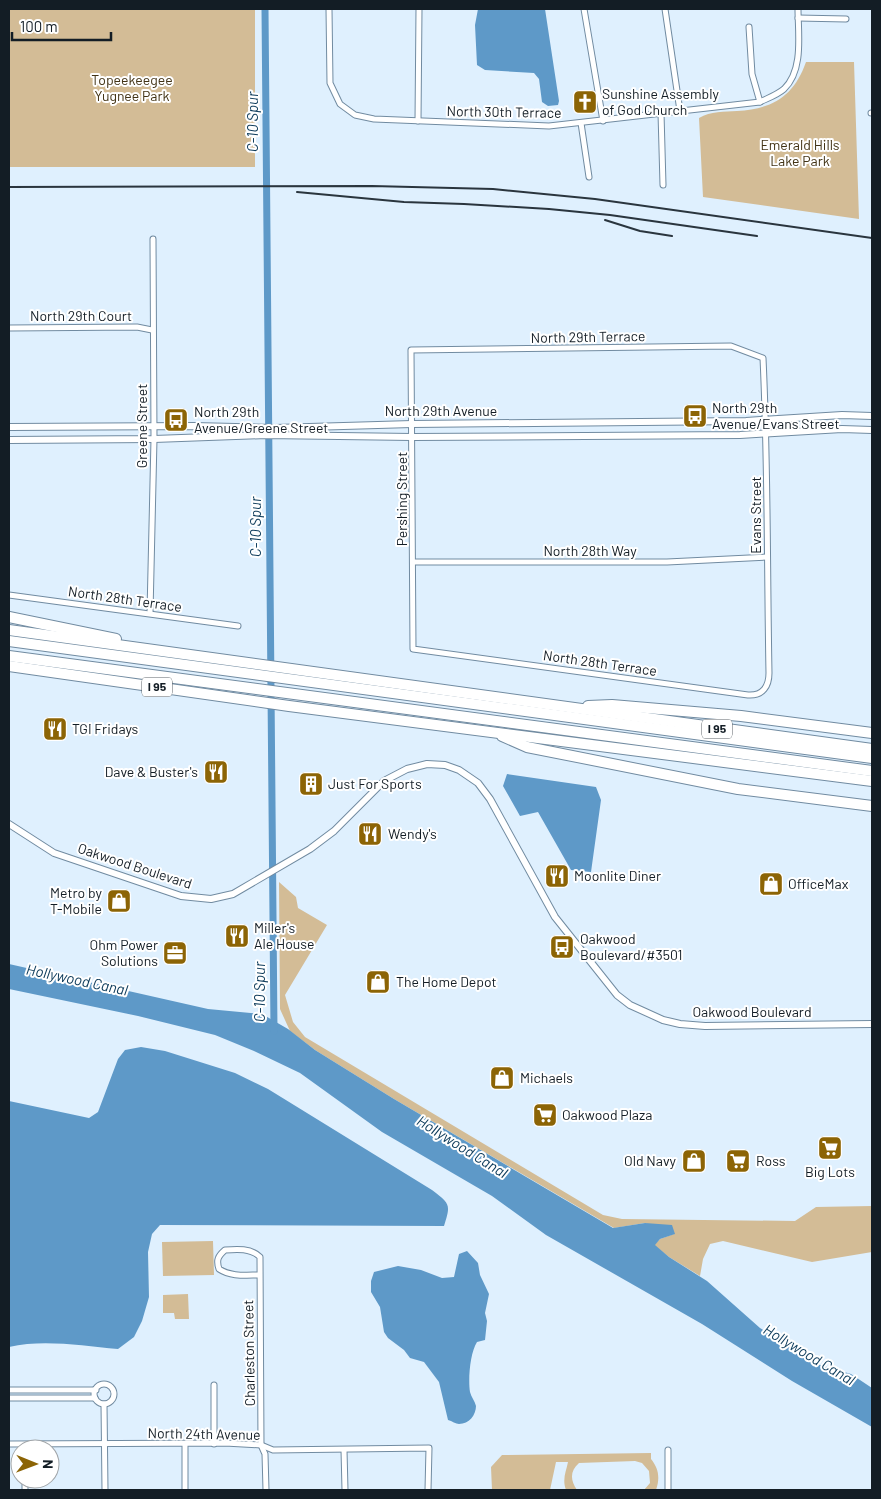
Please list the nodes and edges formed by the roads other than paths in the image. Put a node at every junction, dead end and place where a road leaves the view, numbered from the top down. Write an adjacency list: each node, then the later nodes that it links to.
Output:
1 (329, 9): 12 (street, North 30th Terrace)
2 (419, 9): 12 (street)
3 (584, 9): 13 (street)
4 (664, 9): 10 (street)
5 (798, 9): 6 (street)
6 (798, 18): 7 (street); 9 (street)
7 (846, 19)
8 (749, 27): 9 (street)
9 (760, 102): 10 (street, North 30th Terrace)
10 (680, 111): 11 (street, North 30th Terrace)
11 (661, 113): 13 (street, North 30th Terrace); 16 (street)
12 (418, 121): 14 (street, North 30th Terrace)
13 (603, 121): 14 (street, North 30th Terrace)
14 (581, 123): 15 (street)
15 (589, 176)
16 (663, 185)
17 (153, 239): 19 (street, Greene Street)
18 (9, 328): 19 (street, North 29th Court)
19 (152, 330): 25 (street, Greene Street)
20 (412, 350): 21 (street, North 29th Terrace); 24 (street, Pershing Street)
21 (763, 358): 23 (street, Evans Street)
22 (872, 416): 23 (street, North 29th Avenue)
23 (766, 419): 24 (street, North 29th Avenue); 28 (street, Evans Street)
24 (412, 424): 25 (street, North 29th Avenue); 29 (street, Pershing Street)
25 (154, 426): 26 (street, North 29th Avenue); 30 (street, Greene Street)
26 (9, 427)
27 (872, 430): 28 (street, North 29th Avenue)
28 (767, 434): 29 (street, North 29th Avenue); 32 (street, Evans Street)
29 (412, 437): 30 (street, North 29th Avenue); 33 (street, Pershing Street)
30 (154, 439): 31 (street, North 29th Avenue); 35 (street, Greene Street)
31 (9, 440)
32 (766, 557): 33 (street, North 28th Way); 44 (street, Evans Street)
33 (413, 562): 40 (street, Pershing Street)
34 (9, 594): 35 (street, North 28th Terrace)
35 (150, 613): 37 (street, North 28th Terrace)
36 (9, 617): 41 (highway)
37 (238, 626)
38 (9, 630): 41 (highway, I 95)
39 (9, 641): 45 (highway)
40 (413, 649): 44 (street, North 28th Terrace)
41 (150, 650): 45 (highway, I 95)
42 (9, 656): 51 (highway)
43 (9, 668): 47 (highway, I 95)
44 (769, 672)
45 (288, 674): 46 (highway, I 95); 50 (highway)
46 (562, 707): 48 (highway); 49 (highway, I 95)
47 (489, 731): 52 (highway, I 95); 53 (highway)
48 (872, 733)
49 (872, 750)
50 (872, 758)
51 (872, 771)
52 (872, 781)
53 (872, 806)
54 (9, 824): 55 (street, Oakwood Boulevard)
55 (872, 1024)
56 (260, 1275): 56 (street, Charleston Street); 67 (street, Charleston Street)
57 (214, 1385): 65 (street)
58 (9, 1390): 59 (street)
59 (96, 1390): 61 (street); 62 (street)
60 (9, 1398): 61 (street)
61 (95, 1398): 62 (street)
62 (104, 1404): 63 (street)
63 (104, 1444): 64 (street, North 24th Avenue); 66 (street, North 24th Avenue); 70 (street)
64 (185, 1444): 65 (street, North 24th Avenue); 71 (street)
65 (214, 1444): 67 (street, North 24th Avenue)
66 (60, 1445)
67 (261, 1445): 68 (street, North 24th Avenue); 72 (street, Charleston Street)
68 (344, 1450): 73 (street); 74 (street, North 24th Avenue)
69 (668, 1450): 75 (street)
70 (105, 1490)
71 (185, 1490)
72 (266, 1490)
73 (345, 1490)
74 (428, 1490)
75 (668, 1490)

